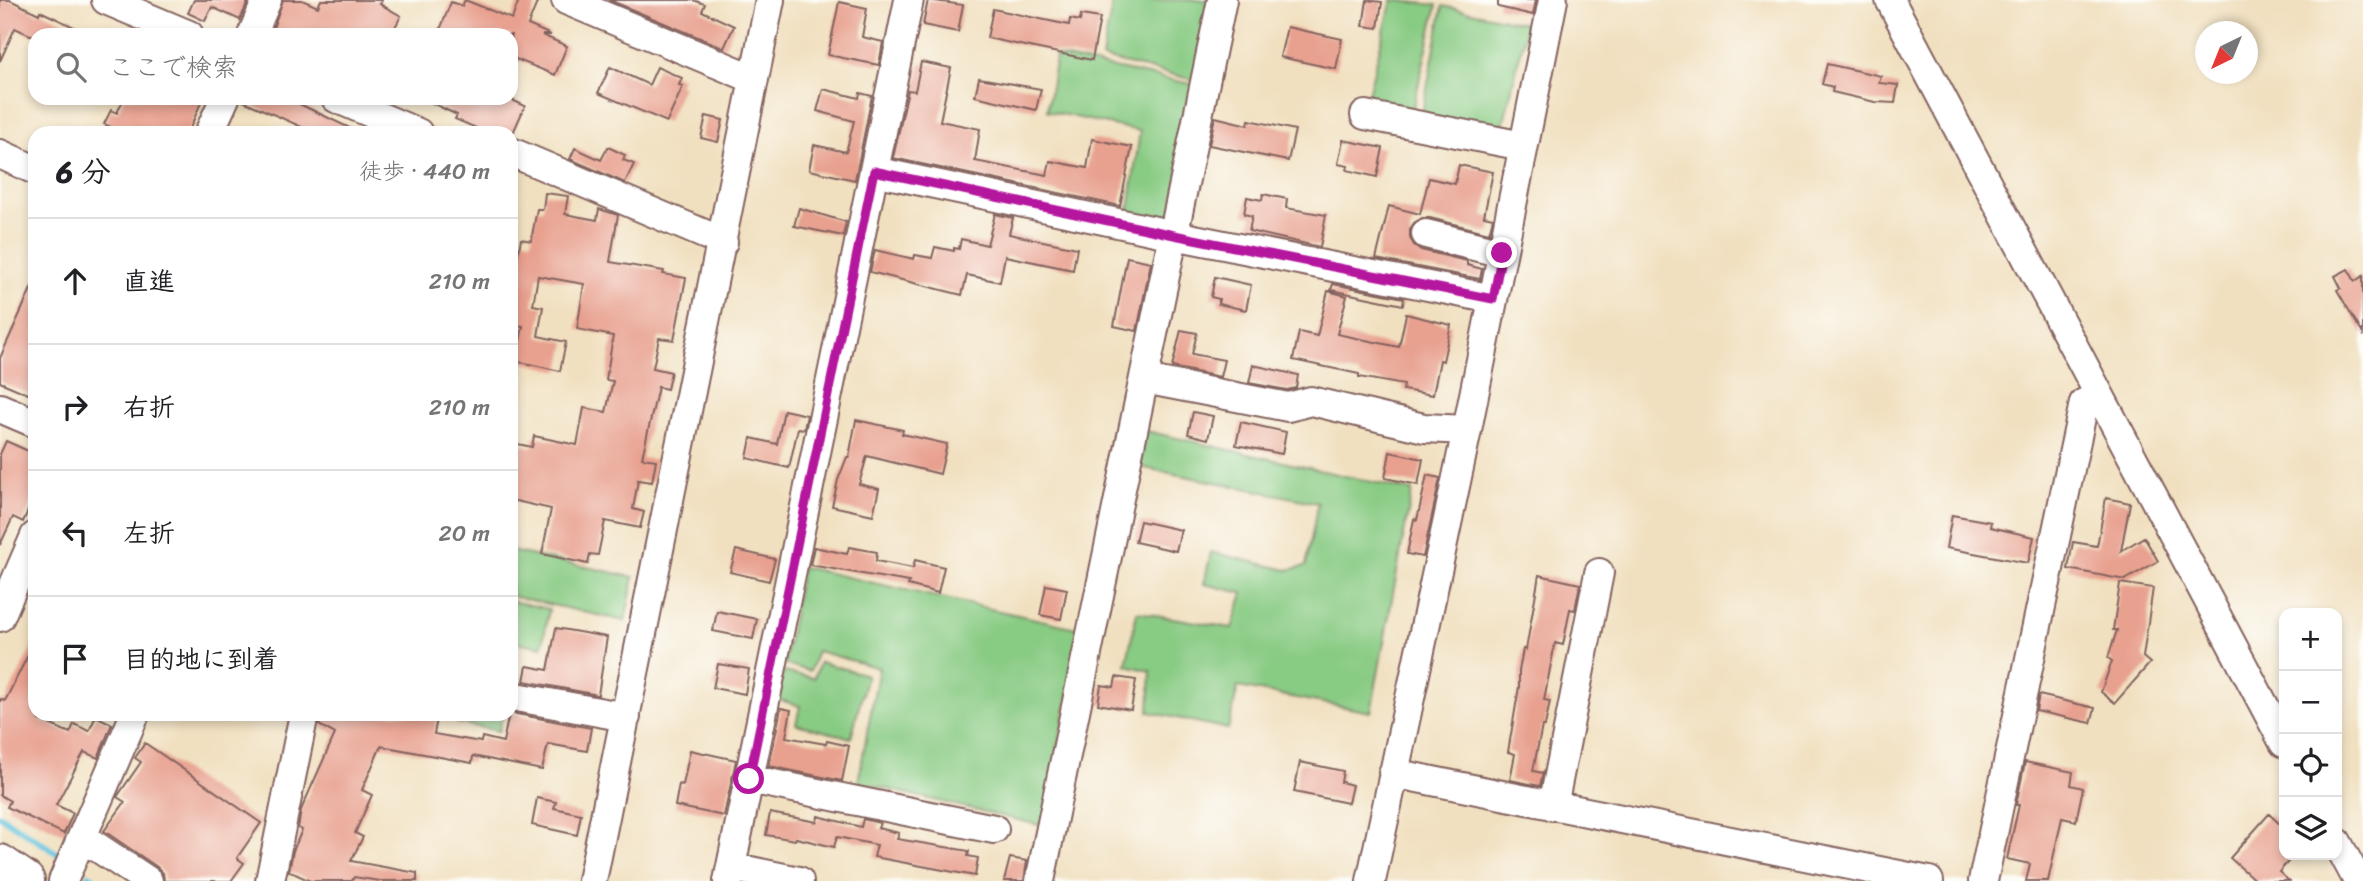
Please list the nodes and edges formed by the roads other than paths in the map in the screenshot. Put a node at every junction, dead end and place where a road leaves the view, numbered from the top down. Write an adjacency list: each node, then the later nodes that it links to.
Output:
1 (106, 0): 9 (street)
2 (267, 0): 10 (street)
3 (566, 0): 11 (street)
4 (771, 0): 11 (street)
5 (909, 0): 21 (street)
6 (1222, 0): 23 (street)
7 (1553, 0): 17 (street)
8 (1889, 0): 28 (street)
9 (172, 28)
10 (255, 28)
11 (754, 79): 24 (street)
12 (222, 105): 15 (street)
13 (348, 105): 16 (street)
14 (1364, 115): 17 (street)
15 (212, 126)
16 (385, 126)
17 (1523, 146): 25 (street)
18 (0, 154): 20 (street)
19 (518, 155): 24 (street)
20 (28, 167)
21 (874, 171): 23 (street); 41 (street)
22 (1426, 234): 25 (street)
23 (1174, 235): 26 (street); 27 (street)
24 (723, 242): 36 (street)
25 (1502, 253): 26 (street)
26 (1493, 299): 31 (street)
27 (1144, 379): 31 (street); 52 (street)
28 (2100, 396): 39 (street); 55 (street)
29 (0, 408): 30 (street)
30 (28, 420)
31 (1467, 430): 40 (street)
32 (28, 552): 34 (street)
33 (1599, 573): 42 (street)
34 (0, 617)
35 (518, 697): 36 (street)
36 (626, 717): 50 (street)
37 (132, 721): 44 (street)
38 (303, 721): 49 (street)
39 (2279, 734)
40 (1393, 773): 42 (street); 53 (street)
41 (749, 779): 43 (street); 46 (street)
42 (1553, 806): 54 (street)
43 (994, 829)
44 (82, 837): 47 (street); 48 (street)
45 (2342, 851): 56 (street)
46 (729, 874): 51 (street)
47 (63, 881)
48 (148, 881)
49 (270, 881)
50 (592, 881)
51 (799, 881)
52 (1040, 881)
53 (1371, 881)
54 (1929, 881)
55 (1983, 881)
56 (2358, 881)

